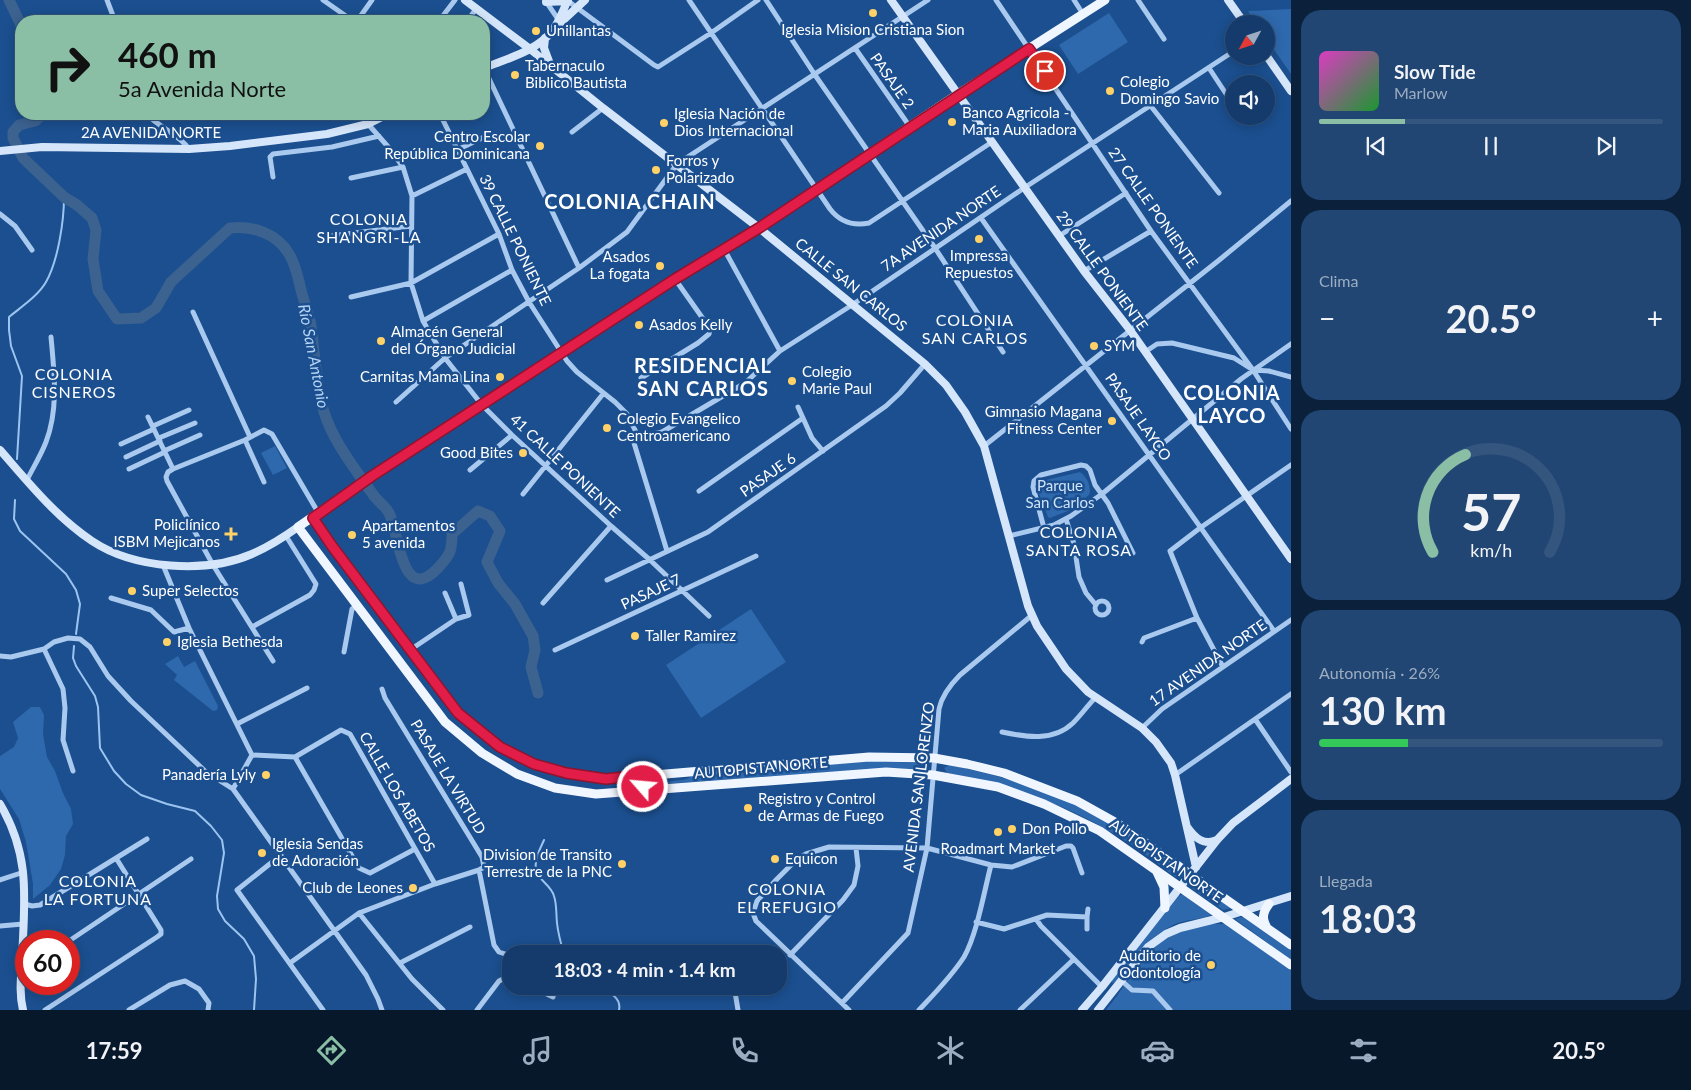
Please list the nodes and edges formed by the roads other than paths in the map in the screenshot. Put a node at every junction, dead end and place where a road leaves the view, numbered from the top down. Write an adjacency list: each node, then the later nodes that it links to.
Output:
1 (107, 0): 22 (street)
2 (323, 0): 23 (street)
3 (372, 0): 24 (street)
4 (455, 0): 25 (street)
5 (465, 0): 20 (street, CALLE SAN CARLOS)
6 (568, 0): 18 (street); 19 (street); 31 (street)
7 (585, 0): 19 (street)
8 (689, 0): 32 (street)
9 (758, 0): 32 (street)
10 (766, 0): 43 (street)
11 (891, 0): 29 (street, 29 CALLE PONIENTE)
12 (928, 0): 29 (street)
13 (996, 0): 37 (street, 27 CALLE PONIENTE)
14 (1074, 0): 21 (street)
15 (1105, 0): 21 (main road)
16 (1138, 0): 34 (street)
17 (1228, 0): 28 (street)
18 (546, 1): 31 (street)
19 (577, 7): 31 (street); 32 (street)
20 (476, 9): 26 (street); 27 (street, CALLE SAN CARLOS)
21 (1083, 14): 37 (main road)
22 (113, 15)
23 (344, 15)
24 (361, 15)
25 (444, 15)
26 (472, 15)
27 (484, 15)
28 (1239, 15)
29 (903, 16): 35 (street); 47 (street, 29 CALLE PONIENTE)
30 (490, 19): 36 (street, CALLE SAN CARLOS)
31 (559, 21): 33 (street)
32 (712, 34): 50 (street)
33 (548, 35): 36 (street); 41 (street)
34 (1164, 39)
35 (855, 48): 43 (street); 55 (street, PASAJE 2)
36 (530, 49): 40 (street); 41 (street, CALLE SAN CARLOS)
37 (1029, 49): 47 (main road); 60 (street, 27 CALLE PONIENTE)
38 (1225, 57): 42 (street, 7A AVENIDA NORTE)
39 (1273, 65): 45 (street)
40 (490, 66)
41 (551, 66): 49 (street, CALLE SAN CARLOS)
42 (1208, 68): 46 (street); 48 (street, 7A AVENIDA NORTE)
43 (815, 75): 50 (street); 64 (street)
44 (490, 81): 88 (street)
45 (1291, 91)
46 (1225, 93)
47 (958, 94): 55 (main road); 59 (street, 29 CALLE PONIENTE)
48 (1150, 105): 60 (street, 7A AVENIDA NORTE); 73 (street)
49 (603, 108): 56 (street); 65 (street, CALLE SAN CARLOS)
50 (762, 109): 65 (street); 71 (street)
51 (152, 120): 61 (street)
52 (376, 120): 54 (street, 2A AVENIDA NORTE)
53 (443, 120): 62 (street, 39 CALLE PONIENTE)
54 (368, 124): 57 (street, 41 CALLE PONIENTE); 61 (street, 2A AVENIDA NORTE)
55 (910, 127): 64 (main road)
56 (572, 132)
57 (379, 136): 66 (street, 41 CALLE PONIENTE); 68 (street)
58 (486, 136): 62 (street)
59 (992, 142): 70 (street, 29 CALLE PONIENTE); 75 (street)
60 (1092, 143): 70 (street, 7A AVENIDA NORTE); 72 (street, 27 CALLE PONIENTE)
61 (189, 150): 63 (street, 2A AVENIDA NORTE)
62 (458, 150): 67 (street, 39 CALLE PONIENTE)
63 (0, 151)
64 (870, 153): 71 (main road); 75 (street)
65 (677, 164): 80 (street, CALLE SAN CARLOS); 88 (street)
66 (403, 167): 69 (street); 74 (street, 41 CALLE PONIENTE)
67 (467, 169): 74 (street); 82 (street, 39 CALLE PONIENTE)
68 (273, 177)
69 (351, 178)
70 (1024, 188): 78 (street, 7A AVENIDA NORTE); 84 (street, 29 CALLE PONIENTE)
71 (818, 189): 75 (street); 80 (main road)
72 (1126, 193): 81 (street, 27 CALLE PONIENTE); 84 (street)
73 (1219, 193)
74 (412, 196): 79 (street, 41 CALLE PONIENTE)
75 (903, 201): 85 (street)
76 (1291, 201): 93 (street)
77 (0, 214): 86 (street)
78 (982, 218): 85 (street, 7A AVENIDA NORTE); 108 (street, PASAJE LAYCO)
79 (411, 226): 83 (street); 92 (street, 41 CALLE PONIENTE)
80 (759, 228): 87 (main road); 96 (street, CALLE SAN CARLOS)
81 (1151, 231): 90 (street); 93 (street, 27 CALLE PONIENTE)
82 (499, 234): 89 (street, 39 CALLE PONIENTE); 92 (street)
83 (330, 236)
84 (1059, 236): 90 (street, 29 CALLE PONIENTE)
85 (935, 248): 96 (street, 7A AVENIDA NORTE); 104 (street)
86 (32, 250)
87 (724, 250): 91 (main road); 102 (street)
88 (579, 268): 95 (street)
89 (512, 270): 95 (street, 39 CALLE PONIENTE); 98 (street)
90 (1084, 271): 99 (street, 29 CALLE PONIENTE)
91 (675, 279): 103 (main road); 111 (street)
92 (411, 283): 94 (street); 98 (street, 41 CALLE PONIENTE)
93 (1190, 283): 99 (street); 109 (street, 27 CALLE PONIENTE)
94 (350, 297)
95 (529, 302): 103 (street, 39 CALLE PONIENTE); 106 (street)
96 (852, 305): 102 (street, 7A AVENIDA NORTE); 107 (street, CALLE SAN CARLOS)
97 (194, 312): 126 (street)
98 (422, 321): 106 (street, 41 CALLE PONIENTE)
99 (1130, 330): 105 (street, 29 CALLE PONIENTE); 108 (street)
100 (51, 336): 140 (street)
101 (1291, 344): 109 (street)
102 (780, 351): 123 (street, 7A AVENIDA NORTE)
103 (562, 352): 112 (street, 39 CALLE PONIENTE); 114 (main road)
104 (1003, 352)
105 (1144, 352): 109 (street); 119 (street, 29 CALLE PONIENTE)
106 (445, 358): 113 (street); 114 (street, 41 CALLE PONIENTE)
107 (925, 364): 129 (street, CALLE SAN CARLOS); 132 (street, PASAJE 6)
108 (1086, 364): 129 (street); 133 (street, PASAJE LAYCO)
109 (1253, 370): 110 (street); 119 (street); 122 (street, 27 CALLE PONIENTE)
110 (1291, 376)
111 (641, 378)
112 (603, 394): 123 (street, 39 CALLE PONIENTE); 136 (street)
113 (396, 402)
114 (482, 405): 125 (street, 41 CALLE PONIENTE); 146 (main road)
115 (798, 407): 118 (street)
116 (189, 410): 121 (street)
117 (148, 417): 121 (street)
118 (803, 418): 132 (street); 142 (street)
119 (1192, 418): 133 (street); 145 (street, 29 CALLE PONIENTE)
120 (195, 423): 127 (street)
121 (154, 428): 127 (street); 128 (street)
122 (1291, 429)
123 (636, 432): 154 (street, 39 CALLE PONIENTE)
124 (200, 435): 131 (street)
125 (512, 435): 136 (street, 41 CALLE PONIENTE); 139 (street)
126 (247, 439): 138 (street); 141 (street); 146 (street)
127 (159, 440): 131 (street); 134 (street)
128 (121, 444)
129 (984, 446): 153 (street, CALLE SAN CARLOS)
130 (0, 450): 140 (street)
131 (165, 451): 137 (street); 138 (street)
132 (824, 451): 154 (street, PASAJE 6)
133 (1149, 455): 144 (street); 151 (street, PASAJE LAYCO)
134 (126, 456)
135 (1291, 465): 145 (street)
136 (546, 466): 143 (street); 148 (street, 41 CALLE PONIENTE)
137 (129, 469)
138 (173, 469): 160 (street)
139 (470, 470)
140 (27, 480): 159 (street)
141 (264, 482)
142 (700, 490)
143 (522, 494)
144 (1102, 494): 147 (street); 150 (street); 155 (street)
145 (1246, 496): 151 (street); 157 (street, 29 CALLE PONIENTE)
146 (316, 516): 149 (main road); 179 (main road, AUTOPISTA NORTE)
147 (1066, 519): 150 (street); 167 (street)
148 (611, 526): 158 (street, 41 CALLE PONIENTE); 166 (street)
149 (298, 527): 152 (street); 168 (main road, AUTOPISTA NORTE)
150 (1044, 528): 153 (street)
151 (1200, 528): 171 (street); 176 (street, PASAJE LAYCO)
152 (286, 536): 160 (street); 174 (street)
153 (1009, 536): 170 (street, CALLE SAN CARLOS)
154 (667, 551): 158 (street, PASAJE 6)
155 (1133, 553)
156 (756, 556): 163 (street, PASAJE 7)
157 (1291, 559)
158 (650, 560): 161 (street, PASAJE 6); 163 (street, 41 CALLE PONIENTE)
159 (163, 565): 160 (street); 175 (street)
160 (213, 565): 174 (street)
161 (607, 580)
162 (461, 584): 172 (street)
163 (682, 591): 169 (street, 41 CALLE PONIENTE); 180 (street, PASAJE 7)
164 (445, 593): 172 (street)
165 (111, 598): 175 (street)
166 (543, 603)
167 (1096, 605)
168 (357, 606): 181 (street); 205 (main road, AUTOPISTA NORTE)
169 (709, 616)
170 (1031, 616): 188 (street, CALLE SAN CARLOS); 195 (street, AVENIDA SAN LORENZO)
171 (1197, 618): 177 (street); 184 (street)
172 (456, 619): 179 (street)
173 (1291, 620): 176 (street, 17 AVENIDA NORTE)
174 (252, 627): 183 (street)
175 (189, 628): 190 (street)
176 (1274, 632): 184 (street, 17 AVENIDA NORTE)
177 (1142, 642)
178 (44, 649): 182 (street); 196 (street); 203 (street)
179 (410, 650): 201 (main road, AUTOPISTA NORTE)
180 (555, 650)
181 (344, 652)
182 (0, 656)
183 (273, 661)
184 (1223, 667): 191 (street, 17 AVENIDA NORTE)
185 (307, 688): 190 (street)
186 (382, 689): 218 (street, PASAJE LA VIRTUD)
187 (1291, 694): 189 (street)
188 (1096, 696): 191 (street, CALLE SAN CARLOS); 192 (street)
189 (1255, 719): 198 (street); 200 (street)
190 (237, 724): 193 (street)
191 (1142, 728): 200 (street, CALLE SAN CARLOS)
192 (1002, 732)
193 (252, 755): 194 (street); 203 (street)
194 (295, 757): 212 (street); 212 (street, CALLE LOS ABETOS)
195 (934, 758): 197 (main road, AUTOPISTA NORTE); 199 (street, AVENIDA SAN LORENZO); 219 (main road, AUTOPISTA NORTE)
196 (73, 771)
197 (690, 772): 201 (main road, AUTOPISTA NORTE); 204 (main road)
198 (1291, 772)
199 (933, 775): 204 (main road, AUTOPISTA NORTE); 211 (street, AVENIDA SAN LORENZO); 217 (main road, AUTOPISTA NORTE)
200 (1175, 775): 207 (street, CALLE SAN CARLOS)
201 (633, 776): 205 (main road)
202 (1291, 779): 209 (street)
203 (233, 789): 213 (street)
204 (667, 789): 205 (main road, AUTOPISTA NORTE)
205 (635, 792)
206 (0, 804): 220 (street)
207 (1186, 826): 209 (street); 219 (street, CALLE SAN CARLOS)
208 (146, 839): 214 (street)
209 (1217, 840): 219 (street)
210 (856, 848): 211 (street); 247 (street); 247 (street)
211 (926, 848): 216 (street); 259 (street, AVENIDA SAN LORENZO)
212 (415, 849): 223 (street, CALLE LOS ABETOS)
213 (281, 855): 243 (street); 249 (street)
214 (116, 858): 225 (street); 227 (street)
215 (191, 859): 225 (street)
216 (991, 865): 221 (street); 236 (street)
217 (1152, 866): 224 (main road, AUTOPISTA NORTE); 229 (main road)
218 (479, 870): 223 (street); 246 (street)
219 (1193, 871): 224 (street); 231 (main road, AUTOPISTA NORTE)
220 (24, 872): 222 (street); 227 (street)
221 (1082, 873)
222 (0, 880)
223 (435, 884): 232 (street)
224 (1181, 887): 229 (street); 234 (main road, AUTOPISTA NORTE)
225 (140, 895): 244 (street); 261 (street)
226 (1291, 896): 228 (street)
227 (25, 904): 237 (street)
228 (1269, 904): 231 (street); 241 (main road)
229 (1165, 908): 254 (street)
230 (1088, 909): 233 (street)
231 (1242, 912): 234 (street); 241 (main road, AUTOPISTA NORTE)
232 (359, 913): 243 (street); 250 (street)
233 (1087, 917): 235 (street); 240 (street)
234 (1224, 917): 251 (main road, AUTOPISTA NORTE); 253 (street)
235 (1036, 919): 236 (street); 248 (street)
236 (976, 922): 270 (street)
237 (23, 924): 238 (street); 242 (street)
238 (0, 926)
239 (470, 927): 250 (street)
240 (1087, 929)
241 (1268, 929): 245 (main road, AUTOPISTA NORTE)
242 (23, 930)
243 (335, 931): 249 (street); 265 (street)
244 (80, 934)
245 (1291, 945)
246 (502, 953)
247 (790, 955): 259 (street)
248 (1074, 959): 254 (street); 271 (street)
249 (290, 962): 264 (street)
250 (400, 963): 266 (street)
251 (1291, 964)
252 (502, 979): 267 (street)
253 (1122, 981): 273 (street); 274 (street)
254 (1102, 987): 272 (street)
255 (20, 995): 260 (street)
256 (549, 995): 258 (street)
257 (736, 995): 268 (street)
258 (553, 997)
259 (842, 1003): 269 (street)
260 (23, 1010)
261 (45, 1010)
262 (129, 1010): 263 (street)
263 (208, 1010)
264 (323, 1010)
265 (382, 1010)
266 (443, 1010)
267 (477, 1010)
268 (738, 1010)
269 (849, 1010)
270 (919, 1010)
271 (1020, 1010)
272 (1082, 1010)
273 (1098, 1010)
274 (1170, 1010)

